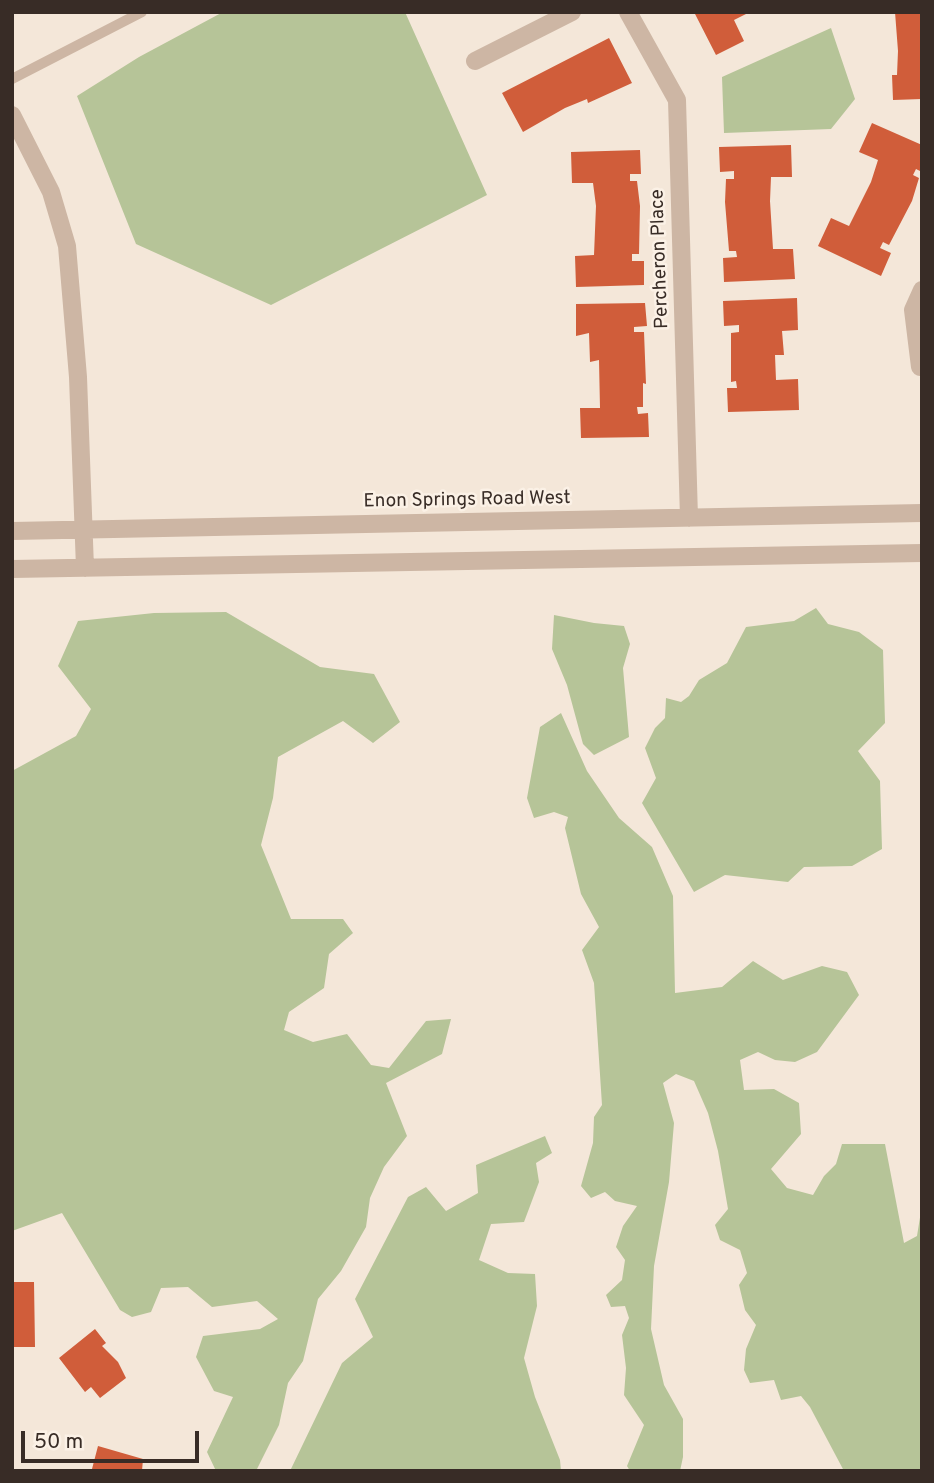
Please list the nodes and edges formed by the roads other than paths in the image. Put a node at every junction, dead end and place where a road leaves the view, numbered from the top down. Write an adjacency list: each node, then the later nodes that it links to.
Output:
1 (142, 12): 5 (lane)
2 (572, 12): 4 (street)
3 (628, 12): 10 (street, Percheron Place)
4 (475, 61)
5 (12, 79)
6 (12, 115): 11 (street)
7 (922, 290): 8 (street)
8 (920, 367)
9 (922, 513): 10 (street, Enon Springs Road West)
10 (689, 517): 11 (street, Enon Springs Road West)
11 (84, 530): 12 (street, Enon Springs Road West); 14 (street)
12 (12, 531)
13 (922, 553): 14 (street)
14 (85, 568): 15 (street)
15 (12, 569)

